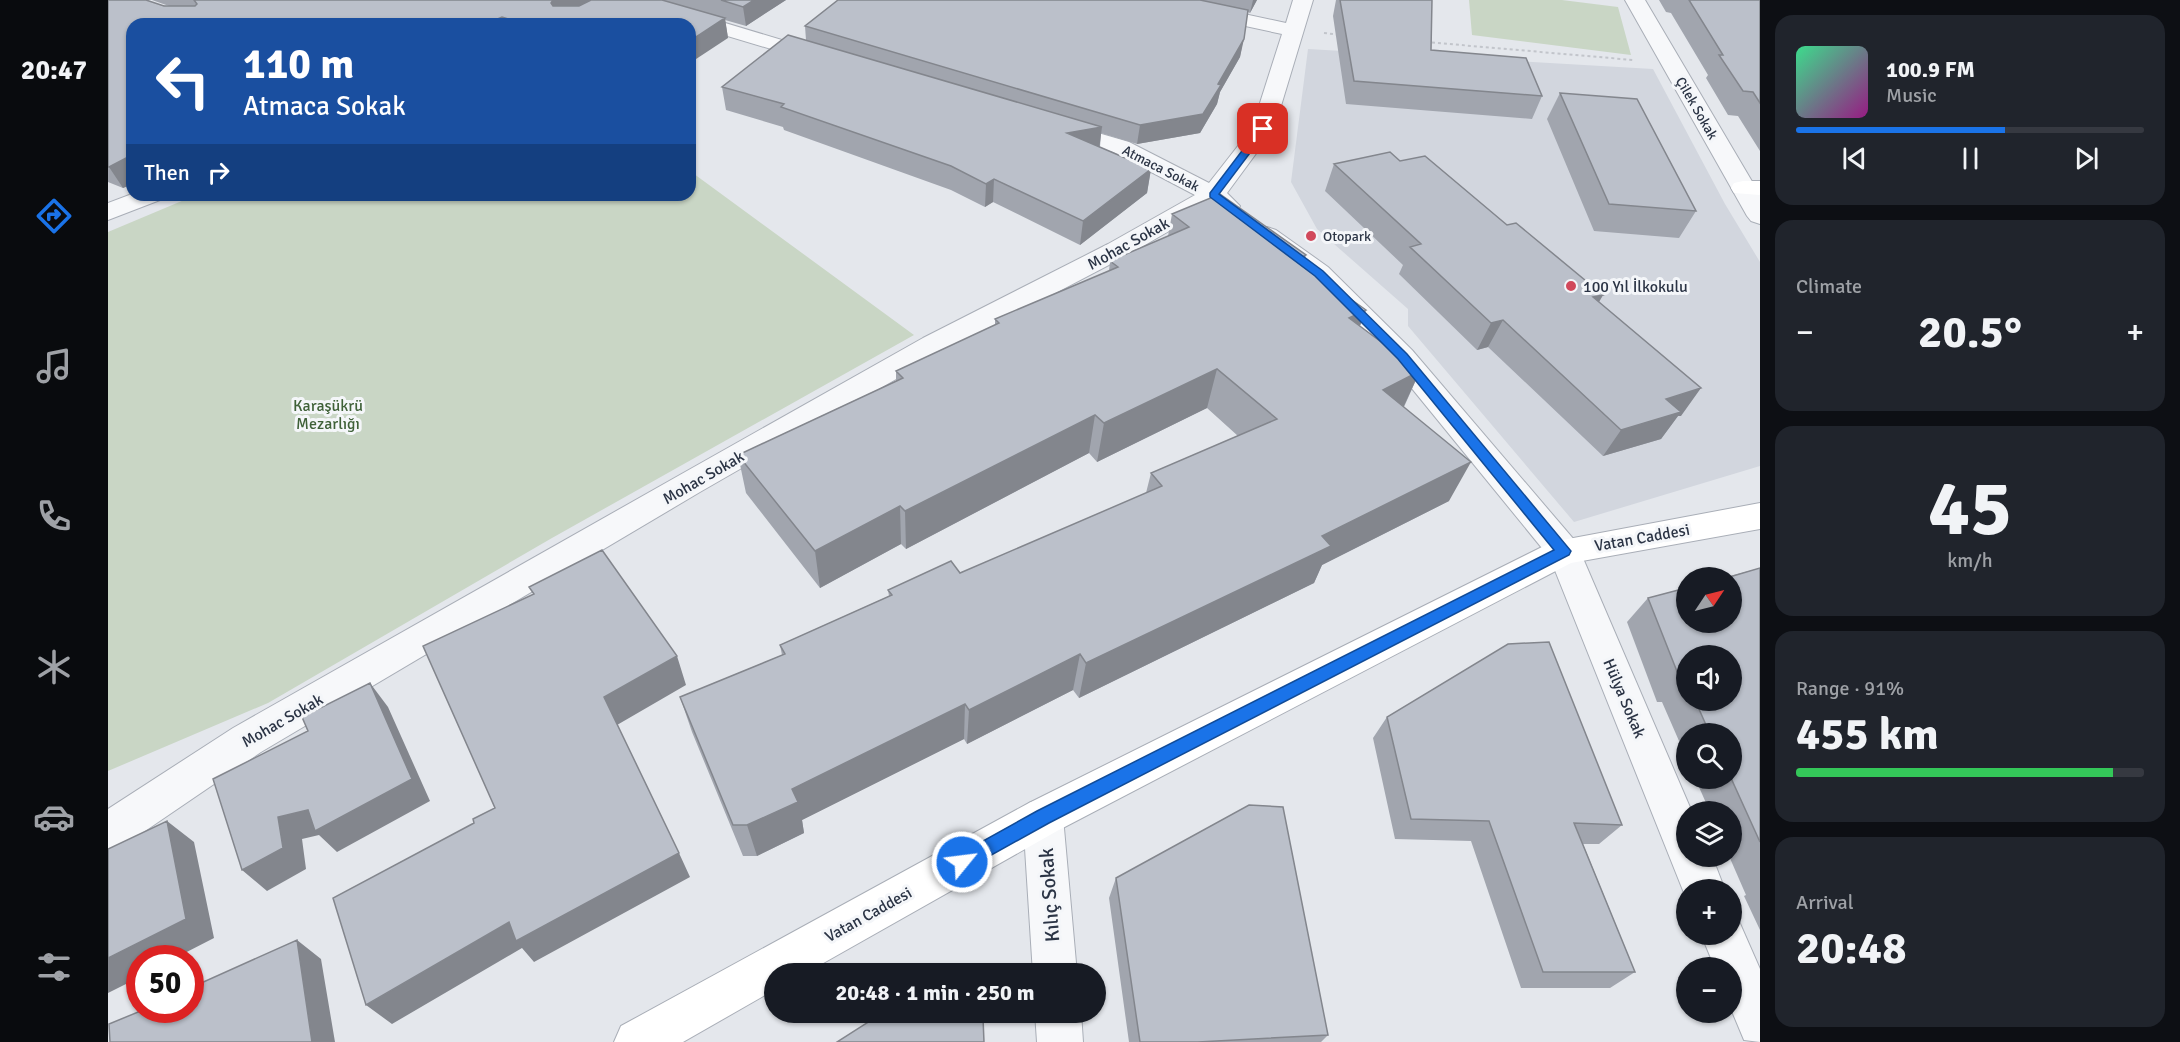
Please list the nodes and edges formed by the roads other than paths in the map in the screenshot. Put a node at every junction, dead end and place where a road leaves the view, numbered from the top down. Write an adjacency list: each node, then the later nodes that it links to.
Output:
1 (1152, 0): 7 (street)
2 (1303, 0): 7 (street, Mohac Sokak)
3 (1635, 0): 10 (street, Çilek Sokak)
4 (616, 2): 5 (street)
5 (674, 18)
6 (696, 24): 8 (street)
7 (1294, 31): 11 (street, Mohac Sokak)
8 (846, 65)
9 (1029, 120): 11 (street, Atmaca Sokak)
10 (1751, 188): 14 (street, Çilek Sokak)
11 (1214, 195): 16 (street, Atmaca Sokak); 19 (street, Mohac Sokak)
12 (136, 201): 13 (street)
13 (108, 212)
14 (1760, 216)
15 (1760, 516): 16 (main road, Vatan Caddesi)
16 (1564, 551): 17 (main road, Vatan Caddesi); 18 (street, Hülya Sokak)
17 (1043, 817): 21 (street, Kılıç Sokak); 24 (main road, Vatan Caddesi)
18 (1676, 821)
19 (108, 832)
20 (1728, 945): 23 (street)
21 (1054, 963)
22 (1059, 1023): 25 (street)
23 (1760, 1024)
24 (637, 1042)
25 (1060, 1042)

